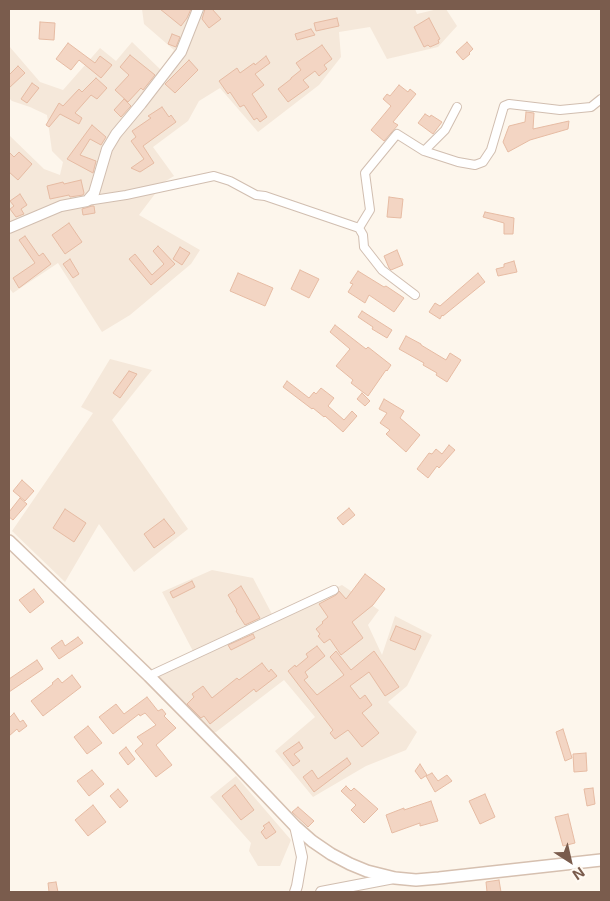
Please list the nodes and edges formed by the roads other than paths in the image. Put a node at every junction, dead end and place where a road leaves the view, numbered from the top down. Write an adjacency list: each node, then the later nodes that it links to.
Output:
1 (198, 9): 5 (street)
2 (601, 99): 4 (street)
3 (457, 108): 4 (street)
4 (424, 150): 7 (street)
5 (87, 202): 6 (street); 7 (street)
6 (9, 228)
7 (359, 228): 8 (street)
8 (415, 295)
9 (9, 541): 11 (main road)
10 (334, 590): 11 (street)
11 (149, 676): 12 (main road)
12 (295, 826): 14 (main road); 15 (street)
13 (601, 860): 14 (main road)
14 (395, 878): 16 (street)
15 (295, 892)
16 (321, 892)

